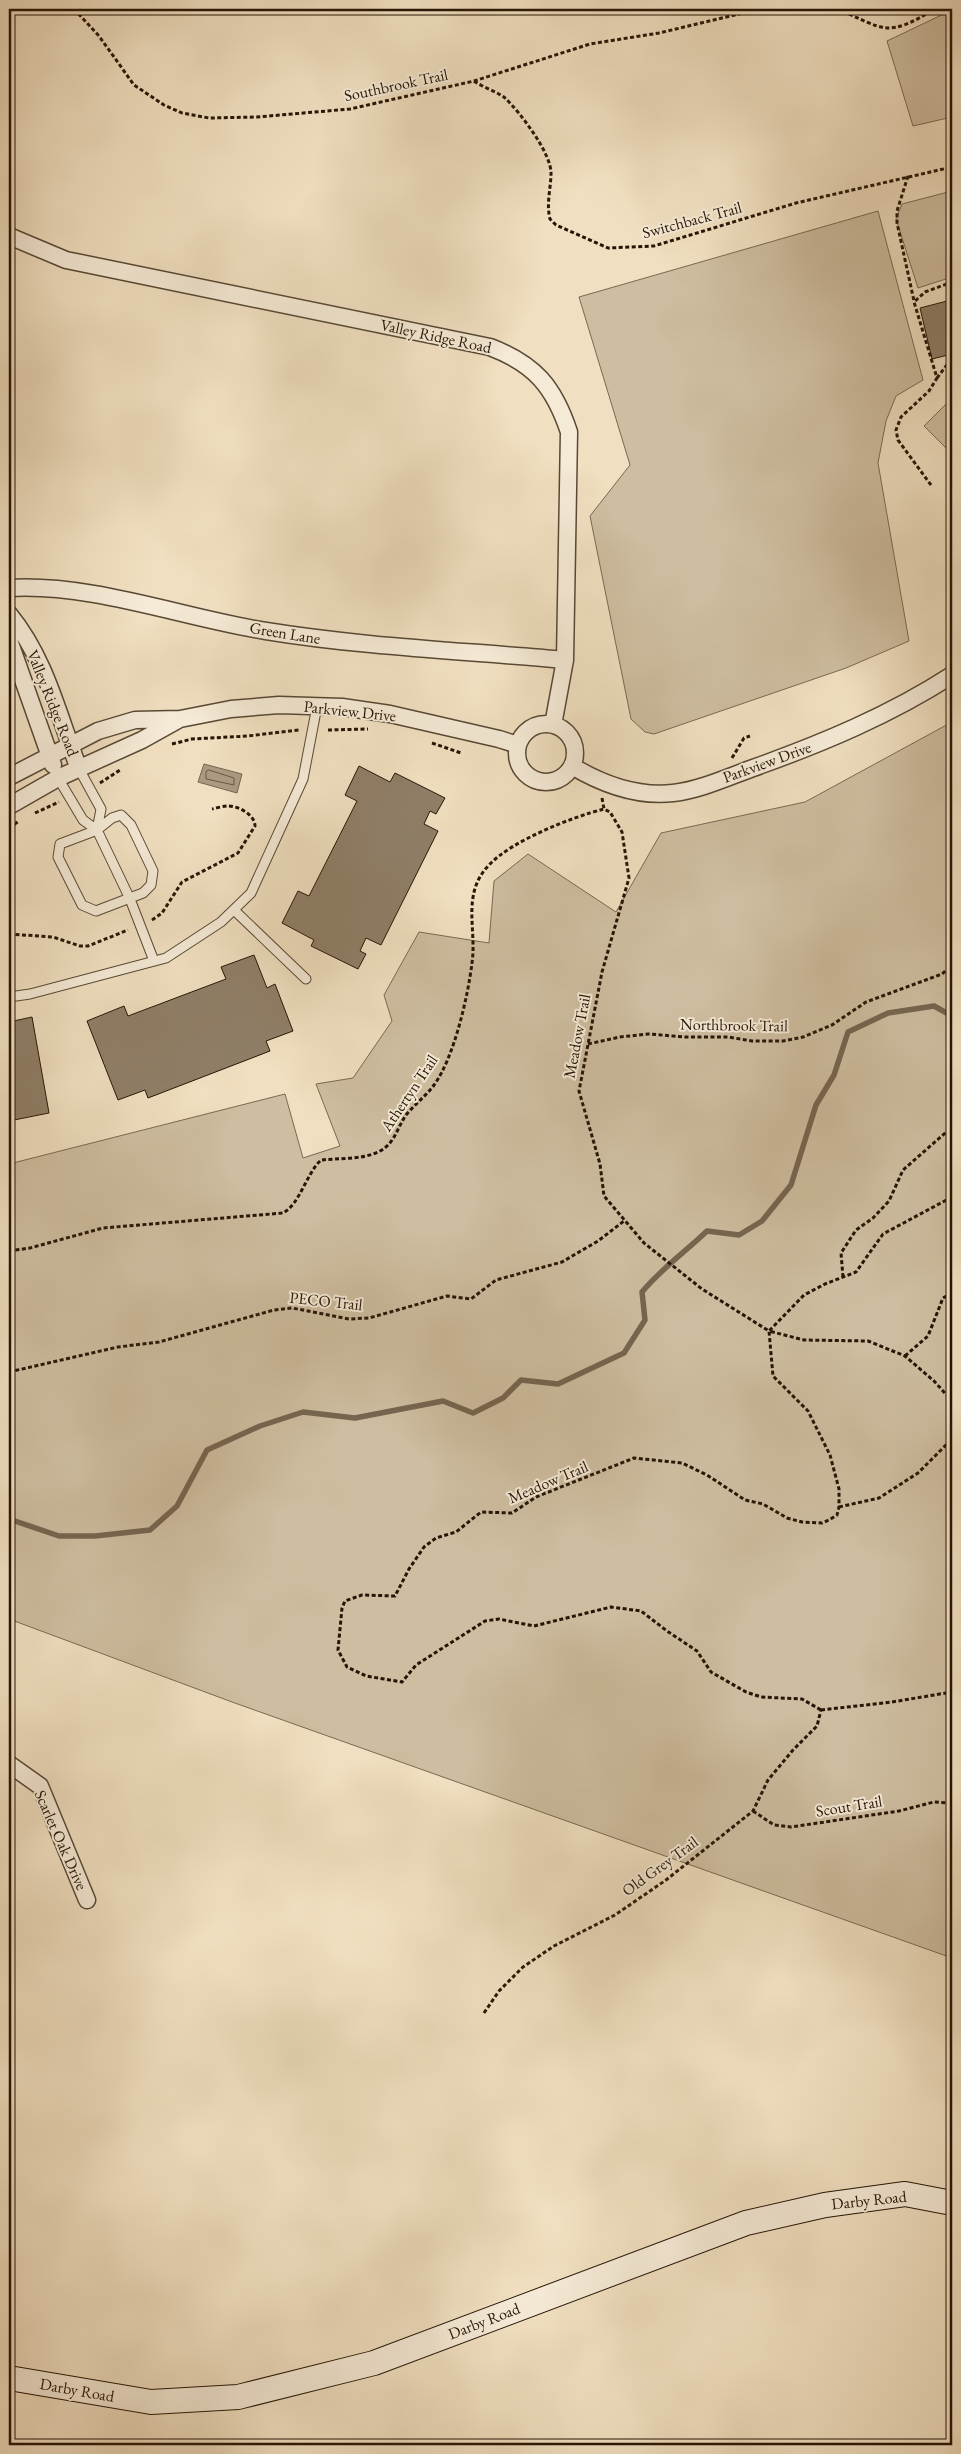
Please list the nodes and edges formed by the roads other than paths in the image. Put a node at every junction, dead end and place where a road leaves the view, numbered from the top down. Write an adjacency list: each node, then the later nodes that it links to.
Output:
1 (9, 236): 5 (street, Valley Ridge Road)
2 (9, 588): 5 (street, Green Lane)
3 (9, 614): 10 (street, Valley Ridge Road)
4 (9, 640): 12 (street, Valley Ridge Road)
5 (565, 660): 9 (street, Valley Ridge Road)
6 (952, 675): 13 (street, Parkview Drive)
7 (317, 706): 8 (street, Parkview Drive); 11 (street, Parkview Drive); 20 (lane)
8 (180, 719): 10 (street, Parkview Drive); 14 (street, Parkview Drive)
9 (553, 724): 11 (street); 13 (street)
10 (70, 745): 12 (street, Parkview Drive); 14 (street, Valley Ridge Road)
11 (518, 745): 13 (street)
12 (50, 755): 15 (street, Parkview Drive); 16 (street, Valley Ridge Road)
13 (572, 766)
14 (79, 768): 16 (street, Parkview Drive); 18 (lane)
15 (9, 777)
16 (58, 778): 17 (street, Parkview Drive); 18 (lane)
17 (9, 806)
18 (97, 830): 19 (lane); 19 (lane); 19 (lane)
19 (130, 899): 21 (lane)
20 (234, 910): 21 (lane); 22 (lane)
21 (154, 961): 23 (lane)
22 (306, 979)
23 (9, 997)
24 (9, 1764): 25 (street, Scarlet Oak Drive)
25 (87, 1900)
26 (952, 2202): 27 (main road, Darby Road)
27 (9, 2378)

